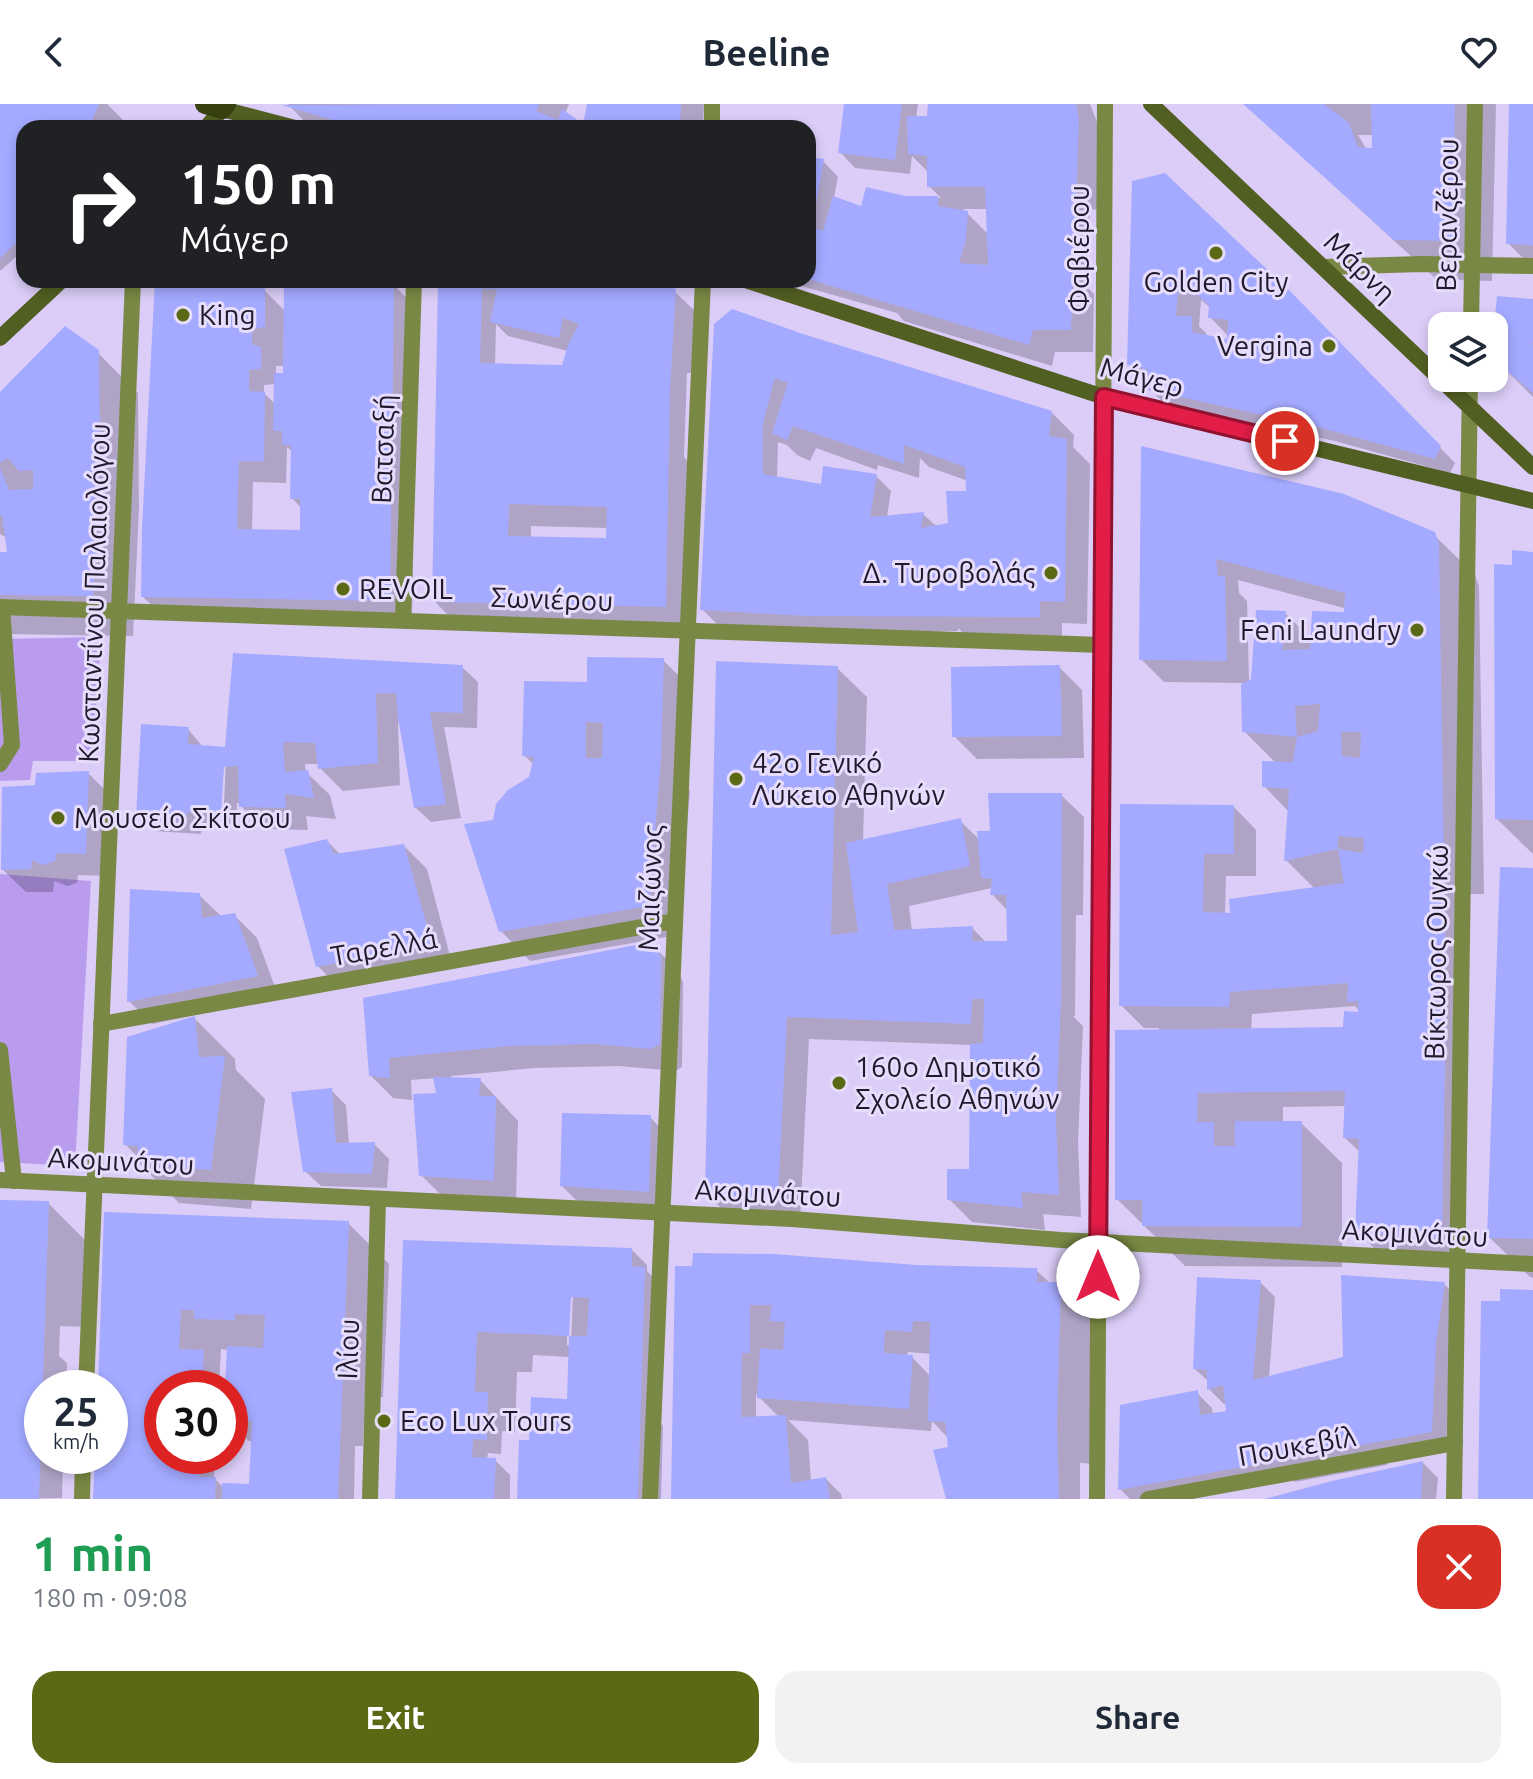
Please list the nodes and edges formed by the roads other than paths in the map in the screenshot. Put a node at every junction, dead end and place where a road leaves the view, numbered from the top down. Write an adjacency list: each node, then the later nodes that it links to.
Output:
1 (1105, 104): 17 (street, Φαβιέρου)
2 (1151, 104): 8 (street, Μάρνη)
3 (1475, 104): 6 (street, Βερανζέρου)
4 (218, 106): 5 (street)
5 (267, 120)
6 (1472, 265): 7 (street); 8 (street); 14 (street, Βερανζέρου)
7 (1533, 266)
8 (1323, 267): 18 (street, Μάρνη)
9 (53, 288): 15 (street)
10 (133, 288): 23 (street, Κωσταντίνου Παλαιολόγου)
11 (414, 288): 24 (street, Βατσαξή)
12 (703, 288): 25 (street, Μαιζώνος)
13 (770, 288): 17 (street, Μάγερ)
14 (1471, 312)
15 (0, 338)
16 (1470, 392): 18 (street)
17 (1104, 397): 20 (street, Μάγερ); 26 (street, Φαβιέρου)
18 (1470, 407): 19 (street, Μάρνη); 20 (street, Βίκτωρος Ουγκώ)
19 (1533, 467)
20 (1470, 487): 21 (street, Μάγερ); 36 (street, Βίκτωρος Ουγκώ)
21 (1533, 501)
22 (1, 607): 23 (street, Σωνιέρου); 27 (street)
23 (119, 611): 24 (street, Σωνιέρου); 29 (street, Κωσταντίνου Παλαιολόγου)
24 (403, 620): 25 (street, Σωνιέρου)
25 (687, 631): 26 (street, Σωνιέρου); 28 (street, Μαιζώνος)
26 (1102, 645): 35 (street, Φαβιέρου)
27 (0, 764)
28 (675, 921): 29 (street, Ταρελλά); 34 (street, Μαιζώνος)
29 (101, 1024): 32 (street, Κωσταντίνου Παλαιολόγου)
30 (0, 1050): 31 (street)
31 (7, 1180): 32 (street, Ακομινάτου)
32 (94, 1185): 33 (street, Ακομινάτου); 38 (street, Κωσταντίνου Παλαιολόγου)
33 (378, 1200): 34 (street, Ακομινάτου); 42 (street, Ιλίου)
34 (662, 1213): 35 (street, Ακομινάτου); 43 (street, Μαιζώνος)
35 (1098, 1242): 36 (street, Ακομινάτου); 44 (street, Φαβιέρου)
36 (1457, 1261): 37 (street, Ακομινάτου); 39 (street, Βίκτωρος Ουγκώ)
37 (1533, 1264)
38 (87, 1370)
39 (1455, 1443): 45 (street, Πουκεβίλ); 46 (street, Βίκτωρος Ουγκώ)
40 (83, 1474): 41 (street)
41 (82, 1499)
42 (370, 1499)
43 (650, 1499)
44 (1097, 1499)
45 (1148, 1499)
46 (1454, 1499)

